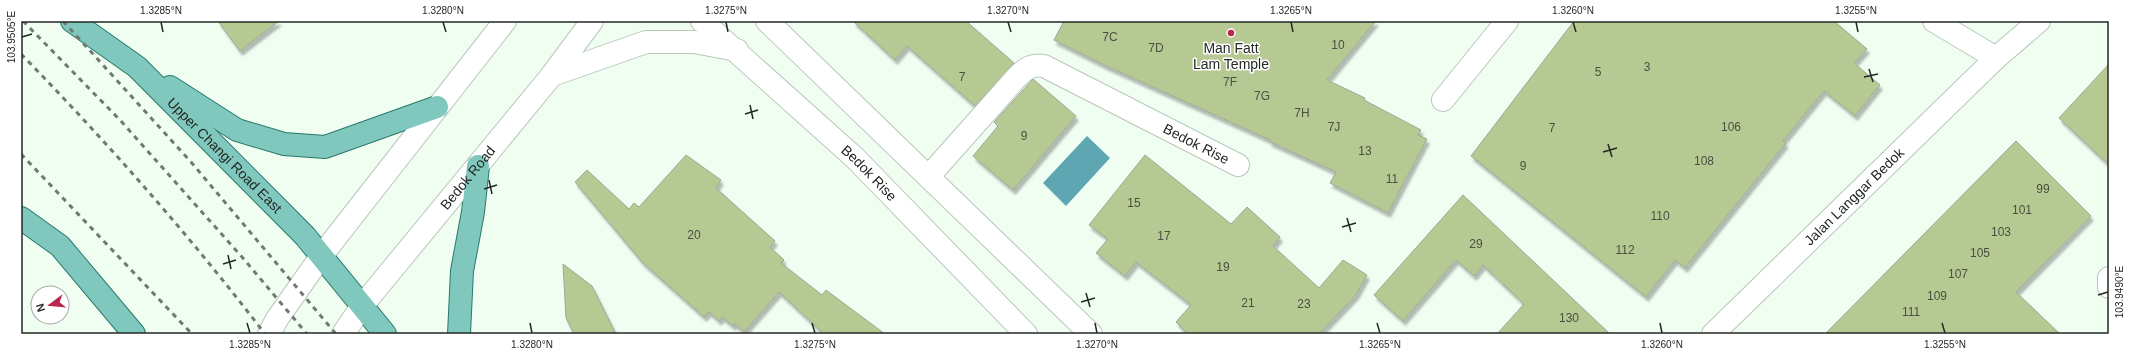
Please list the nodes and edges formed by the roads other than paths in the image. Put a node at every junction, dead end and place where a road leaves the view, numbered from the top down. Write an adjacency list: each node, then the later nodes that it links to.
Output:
1 (72, 21): 11 (main road, Upper Changi Road East)
2 (505, 21): 14 (street)
3 (592, 21): 12 (street, Bedok Road)
4 (702, 21): 9 (street, Bedok Rise)
5 (767, 21): 17 (street)
6 (1507, 21): 13 (street)
7 (1934, 21): 10 (street)
8 (2039, 21): 10 (street, Jalan Langgar Bedok)
9 (737, 50): 12 (street); 28 (street, Bedok Rise)
10 (1996, 58): 30 (street, Jalan Langgar Bedok)
11 (137, 66): 14 (main road); 19 (main road, Upper Changi Road East)
12 (552, 75): 16 (street, Bedok Road)
13 (1443, 100)
14 (437, 107): 19 (street)
15 (1238, 165): 17 (street, Bedok Rise)
16 (478, 166): 22 (street, Bedok Road); 27 (main road)
17 (929, 176): 29 (street)
18 (21, 218): 23 (main road)
19 (322, 255): 22 (main road, Upper Changi Road East); 24 (street)
20 (2109, 278): 21 (street)
21 (2109, 287)
22 (362, 306): 25 (street, Bedok Road); 26 (main road, Upper Changi Road East)
23 (134, 333)
24 (269, 334)
25 (343, 334)
26 (386, 334)
27 (459, 334)
28 (1026, 334)
29 (1091, 334)
30 (1713, 334)

